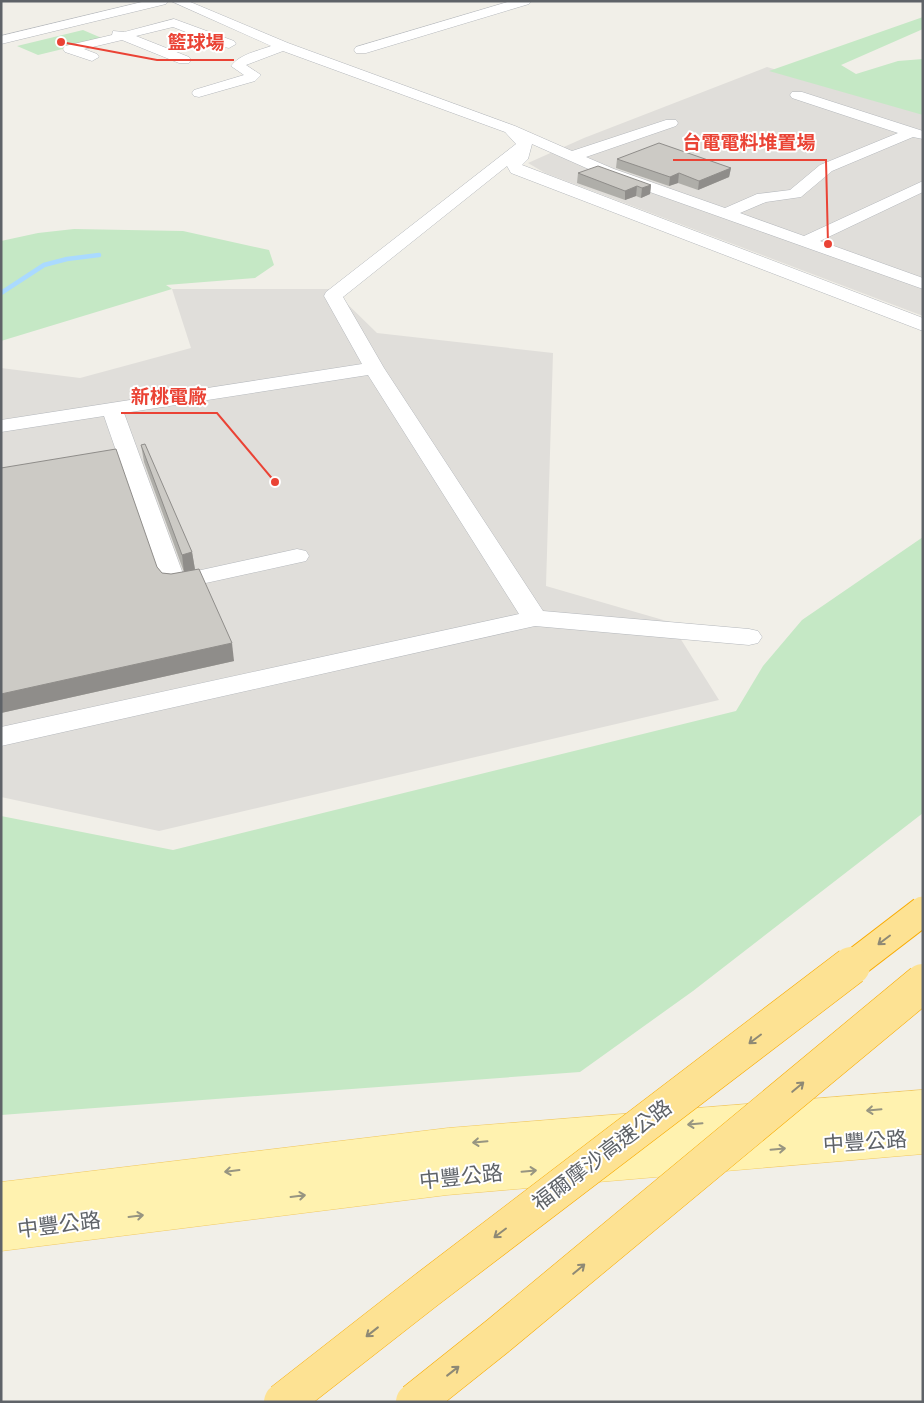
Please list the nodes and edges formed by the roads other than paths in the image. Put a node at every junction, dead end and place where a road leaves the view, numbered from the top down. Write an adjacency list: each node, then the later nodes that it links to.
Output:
1 (162, 1): 4 (street)
2 (177, 1): 8 (street)
3 (525, 1): 9 (street)
4 (84, 20): 5 (street); 6 (street)
5 (123, 36): 7 (street); 10 (street); 11 (street)
6 (1, 40)
7 (229, 44)
8 (283, 46): 12 (street); 15 (street)
9 (360, 50)
10 (92, 57)
11 (184, 60)
12 (199, 93)
13 (797, 95): 16 (street)
14 (671, 123): 18 (street)
15 (510, 129): 17 (street); 18 (street)
16 (918, 134): 20 (street)
17 (525, 144): 25 (street); 26 (street)
18 (572, 156): 20 (street)
19 (923, 186): 21 (street)
20 (725, 214): 21 (street)
21 (805, 242): 23 (street)
22 (914, 266): 23 (street)
23 (898, 275): 24 (street)
24 (923, 284)
25 (923, 325)
26 (374, 368): 27 (street); 30 (street)
27 (112, 408): 28 (street); 29 (street)
28 (1, 426)
29 (297, 556)
30 (534, 618): 31 (street); 32 (street)
31 (749, 637)
32 (1, 737)
33 (923, 911): 40 (highway, 福爾摩沙高速公路, one-way to 40, bridge)
34 (923, 983): 41 (highway, one-way to 34, bridge)
35 (923, 1106): 38 (main road, 中豐公路, one-way to 38)
36 (923, 1138): 38 (main road, 中豐公路, one-way to 36)
37 (1, 1200): 38 (main road, 中豐公路)
38 (67, 1208): 39 (main road, 中豐公路)
39 (1, 1233)
40 (283, 1402)
41 (415, 1402)

